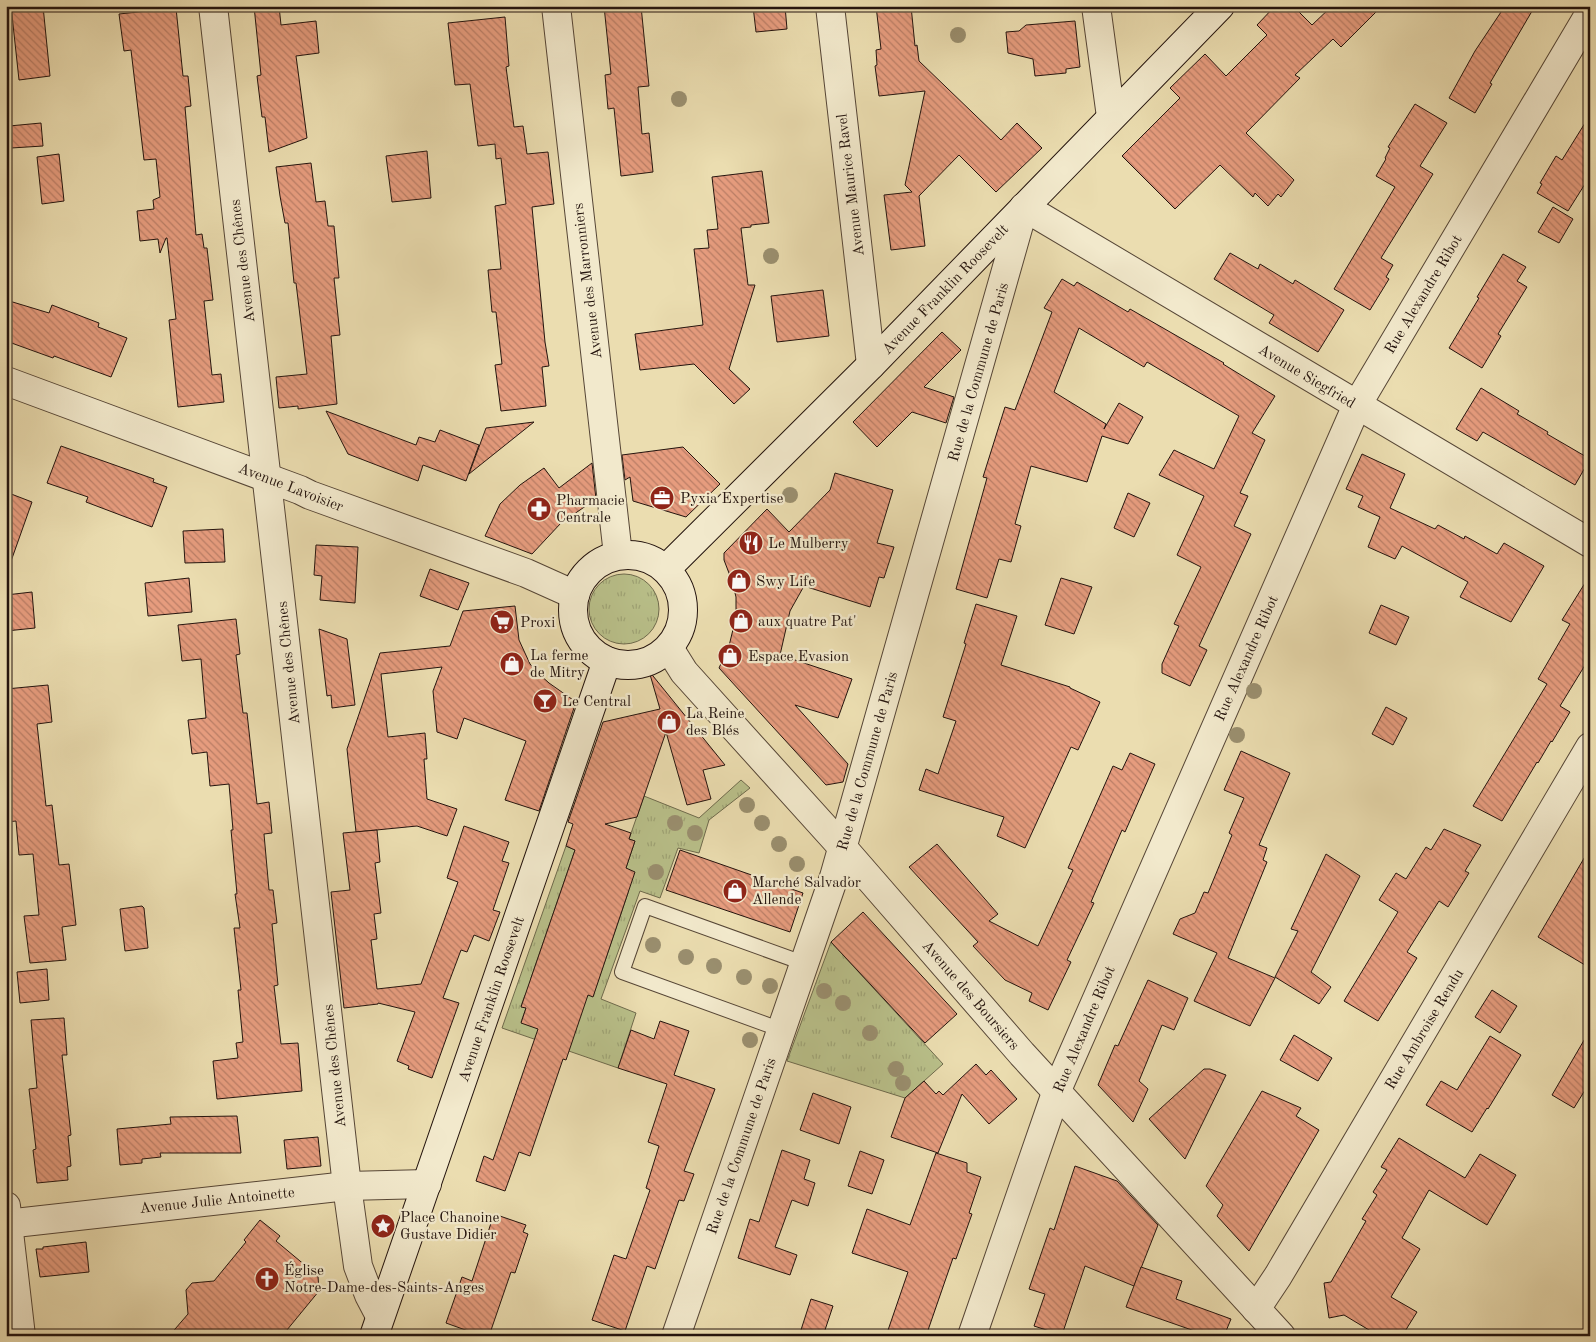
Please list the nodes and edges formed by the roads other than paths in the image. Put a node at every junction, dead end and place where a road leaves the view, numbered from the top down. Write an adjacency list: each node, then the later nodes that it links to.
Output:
1 (213, 6): 12 (street, Avenue des Chênes)
2 (556, 6): 14 (street, Avenue des Marronniers)
3 (830, 6): 9 (street, Avenue Maurice Ravel)
4 (1096, 6): 7 (street)
5 (1220, 6): 7 (street, Avenue Franklin Roosevelt)
6 (1590, 12): 11 (street, Rue Alexandre Ribot)
7 (1111, 116): 8 (street, Avenue Franklin Roosevelt)
8 (1024, 207): 9 (street, Avenue Franklin Roosevelt); 11 (street, Avenue Siegfried); 20 (street, Rue de la Commune de Paris)
9 (871, 365): 15 (street, Avenue Franklin Roosevelt)
10 (6, 381): 12 (street, Avenue Lavoisier)
11 (1357, 406): 13 (street, Avenue Siegfried); 23 (street, Rue Alexandre Ribot)
12 (267, 478): 16 (street, Avenue Lavoisier); 25 (street, Avenue des Chênes)
13 (1590, 543)
14 (618, 555): 15 (street); 16 (street)
15 (666, 569): 17 (street)
16 (575, 595): 18 (street)
17 (669, 648): 18 (street); 20 (street, Avenue des Boursiers)
18 (607, 661): 24 (street, Avenue Franklin Roosevelt)
19 (1590, 747): 27 (street, Rue Ambroise Rendu)
20 (843, 848): 21 (street, Rue de la Commune de Paris); 23 (street, Avenue des Boursiers)
21 (806, 964): 22 (street, Rue de la Commune de Paris); 22 (lane)
22 (782, 1030): 31 (street, Rue de la Commune de Paris)
23 (1057, 1090): 27 (street, Avenue des Boursiers); 32 (street, Rue Alexandre Ribot)
24 (427, 1184): 25 (street, Avenue Julie Antoinette); 28 (street, Avenue Franklin Roosevelt)
25 (347, 1186): 26 (street, Avenue Julie Antoinette); 28 (street, Avenue des Chênes)
26 (7, 1217): 30 (street)
27 (1256, 1309): 29 (street, Avenue des Boursiers)
28 (377, 1326)
29 (1278, 1334)
30 (21, 1336)
31 (676, 1336)
32 (972, 1336)

